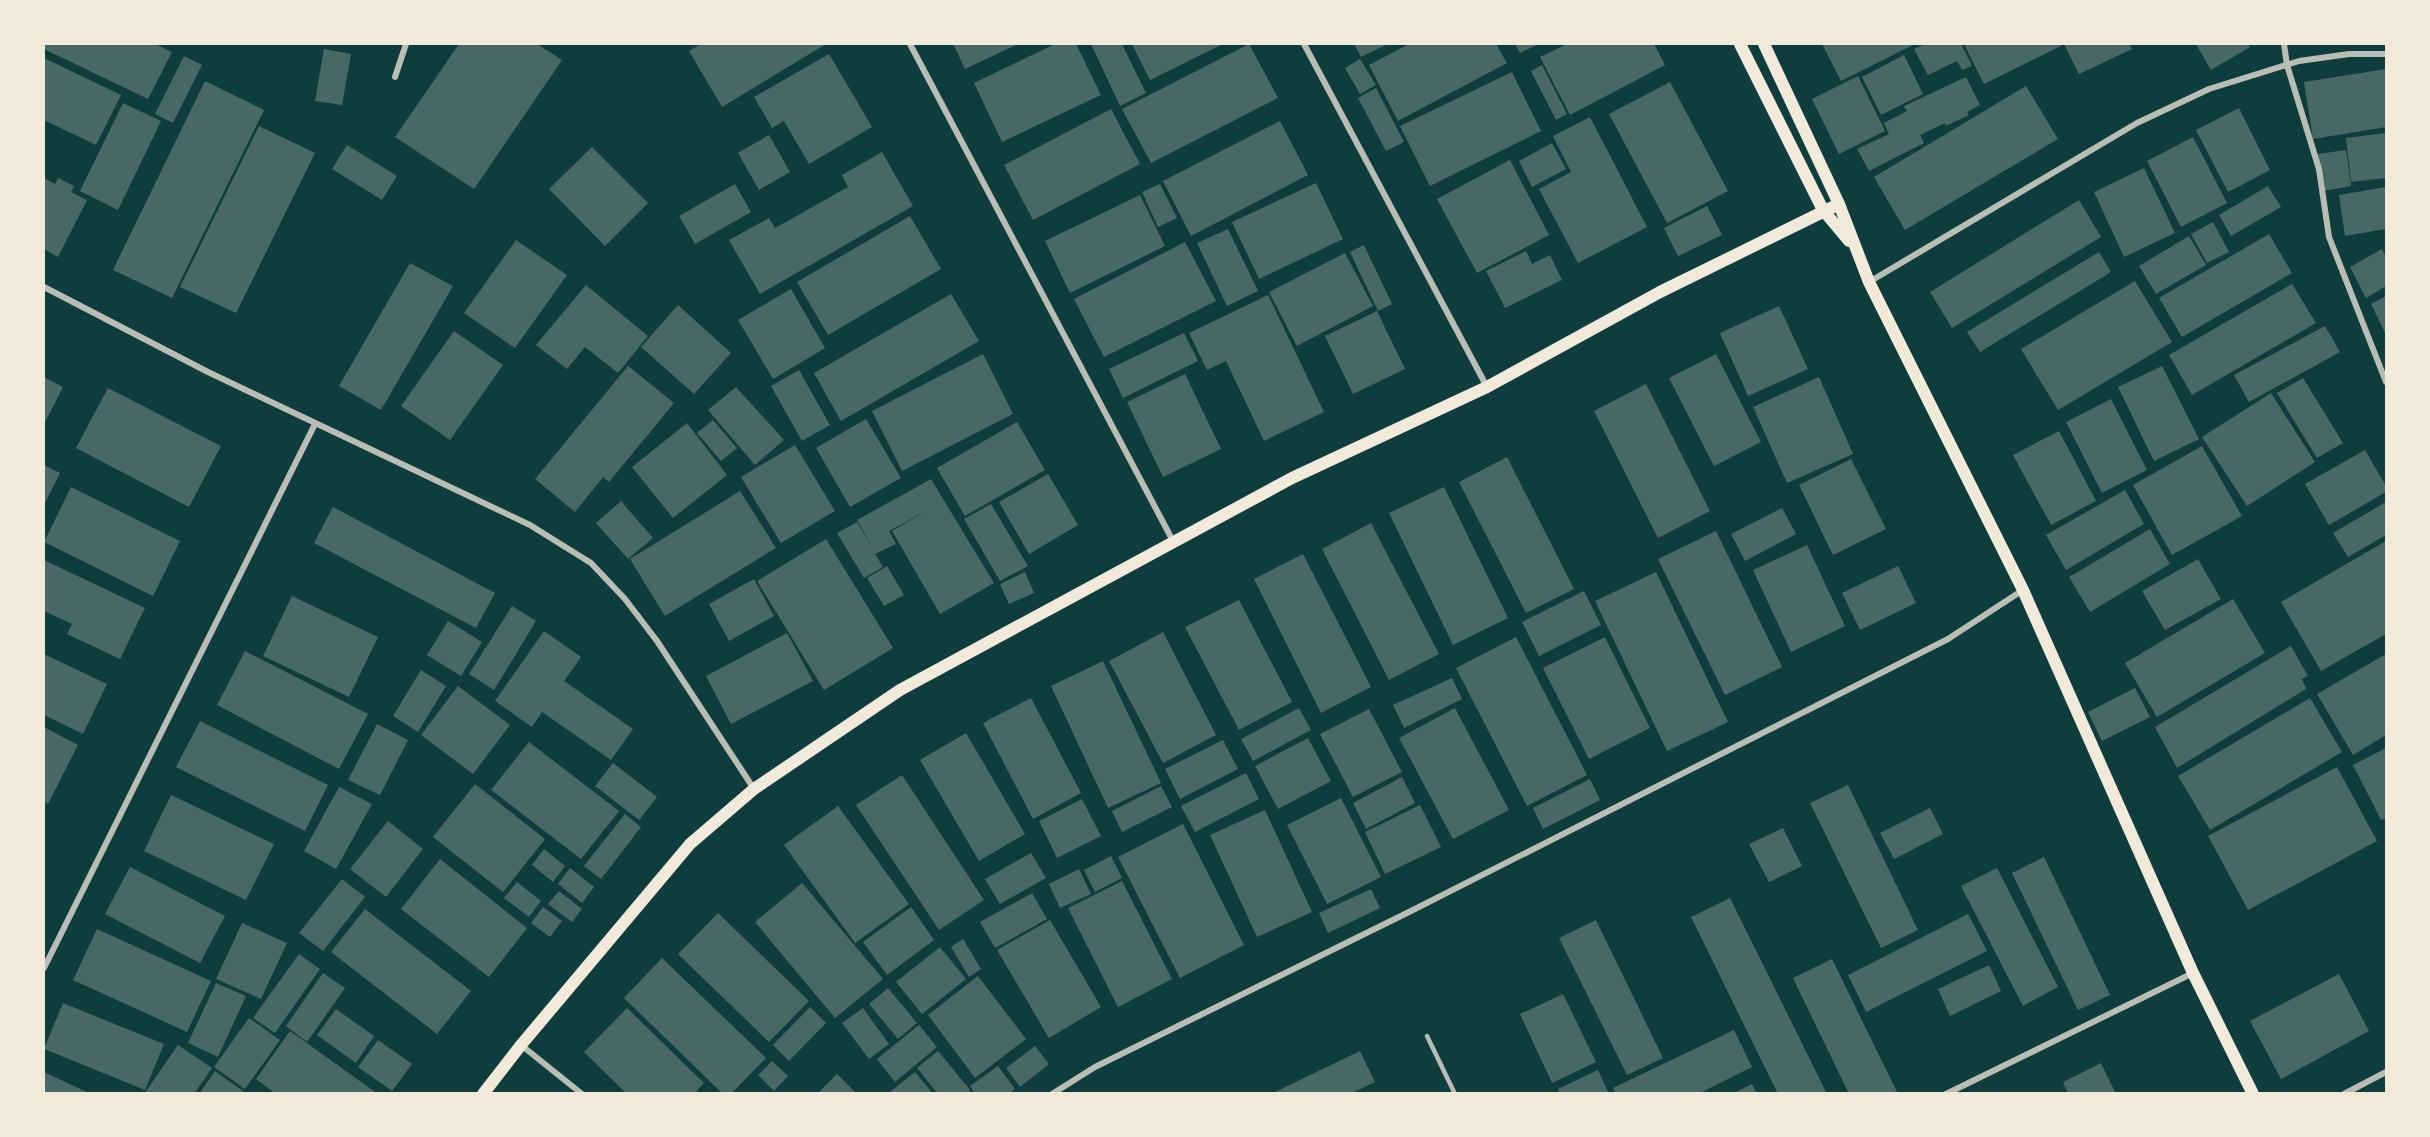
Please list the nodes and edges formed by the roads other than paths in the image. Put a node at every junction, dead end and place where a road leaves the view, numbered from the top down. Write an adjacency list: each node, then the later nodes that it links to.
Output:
1 (406, 44): 9 (street)
2 (910, 44): 18 (street)
3 (1304, 44): 16 (street)
4 (1740, 44): 11 (main road)
5 (1764, 44): 10 (main road)
6 (2284, 44): 8 (street)
7 (2386, 54): 8 (street)
8 (2287, 65): 13 (street); 15 (street)
9 (395, 77)
10 (1839, 204): 11 (main road); 12 (main road)
11 (1823, 210): 12 (main road); 16 (main road)
12 (1856, 249): 13 (main road)
13 (1869, 282): 19 (main road)
14 (44, 288): 17 (street)
15 (2386, 382)
16 (1487, 387): 18 (main road)
17 (315, 423): 20 (street); 21 (street)
18 (1173, 541): 20 (main road)
19 (2023, 590): 22 (main road); 28 (street)
20 (754, 789): 24 (main road)
21 (44, 968)
22 (2193, 973): 30 (street); 31 (main road)
23 (1427, 1036): 29 (lane)
24 (521, 1045): 26 (main road); 27 (street)
25 (2386, 1072): 32 (street)
26 (483, 1094)
27 (582, 1094)
28 (1052, 1094)
29 (1455, 1094)
30 (1946, 1094)
31 (2253, 1094)
32 (2344, 1094)

